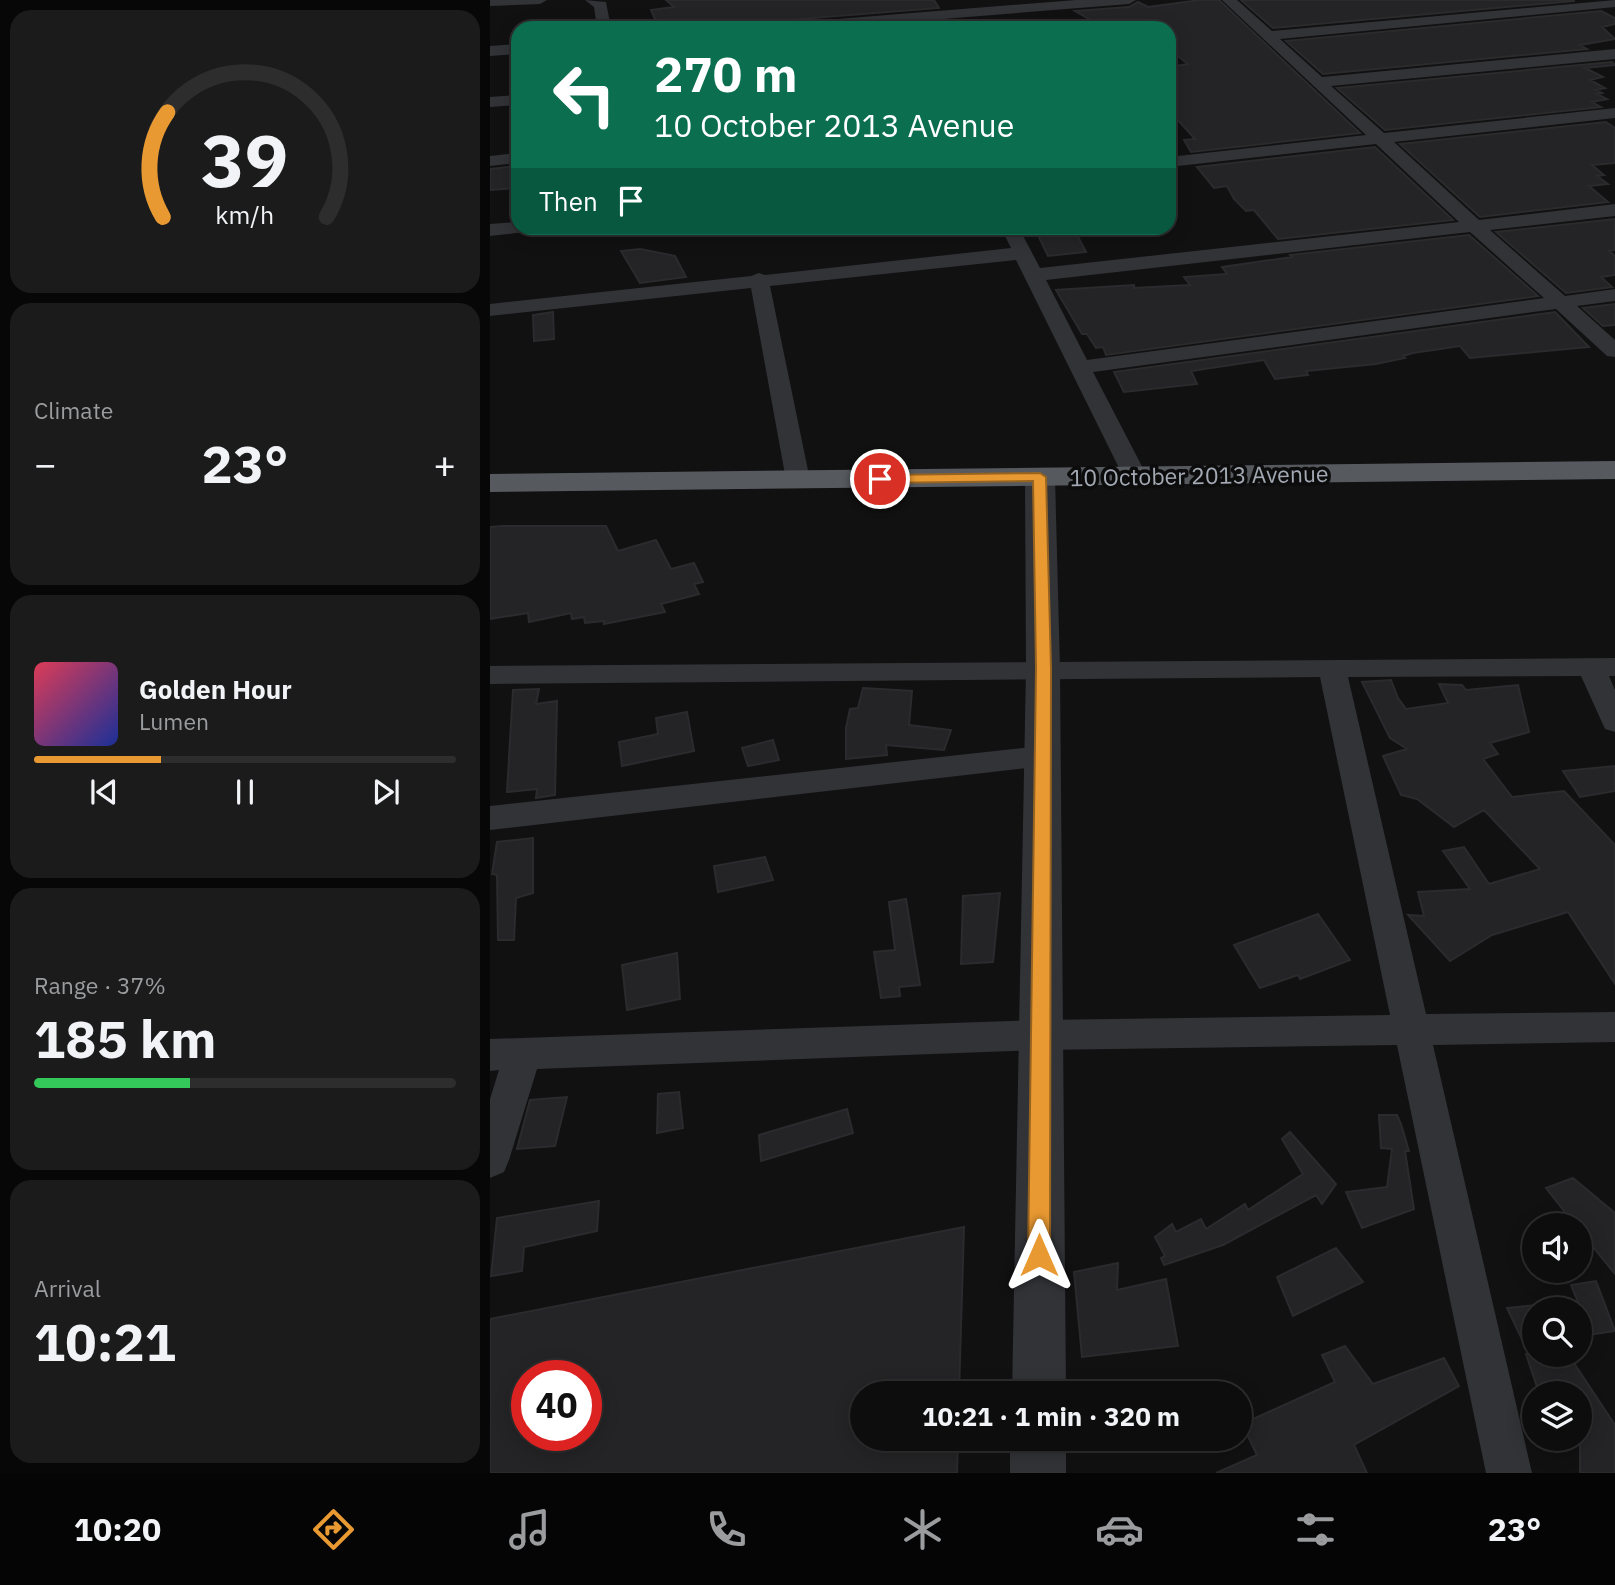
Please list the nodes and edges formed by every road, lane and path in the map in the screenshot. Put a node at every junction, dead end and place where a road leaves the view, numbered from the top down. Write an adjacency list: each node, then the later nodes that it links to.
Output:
1 (540, 0): 7 (street)
2 (592, 0): 10 (street)
3 (898, 0): 11 (street)
4 (1129, 0): 12 (street)
5 (1229, 0): 13 (street)
6 (1461, 0): 9 (street)
7 (490, 2)
8 (1615, 3): 9 (street)
9 (1484, 16): 13 (street)
10 (603, 21)
11 (907, 21)
12 (934, 21)
13 (1269, 36): 17 (street)
14 (511, 50): 15 (street)
15 (490, 51)
16 (1615, 54): 17 (street)
17 (1319, 82): 21 (street)
18 (511, 100): 19 (street)
19 (490, 102)
20 (1615, 113): 21 (street)
21 (1381, 139): 22 (street); 26 (street)
22 (1177, 157)
23 (511, 159): 24 (street)
24 (490, 161)
25 (1615, 210): 26 (street)
26 (1475, 227): 31 (street); 34 (street)
27 (511, 228): 28 (street)
28 (490, 230)
29 (1014, 235): 30 (street)
30 (1023, 253): 31 (street); 32 (street)
31 (1035, 275): 37 (street)
32 (759, 279): 35 (street); 40 (street)
33 (1615, 295): 34 (street)
34 (1561, 302): 36 (street); 37 (street)
35 (490, 310)
36 (1615, 351)
37 (1081, 367): 39 (street)
38 (1615, 470): 39 (highway, 10 October 2013 Avenue)
39 (1135, 476): 42 (highway, 10 October 2013 Avenue)
40 (798, 480): 41 (highway, 10 October 2013 Avenue); 42 (highway, 10 October 2013 Avenue)
41 (490, 484)
42 (1039, 485): 43 (highway, 10 October 2013 Avenue); 44 (highway, 10 October 2013 Avenue); 45 (street)
43 (1615, 487)
44 (490, 500)
45 (1044, 668): 46 (street); 48 (street); 50 (street)
46 (1332, 668): 47 (street); 53 (street)
47 (1603, 668): 49 (street)
48 (490, 675)
49 (1615, 722)
50 (1042, 757): 51 (street); 54 (street)
51 (490, 818)
52 (1615, 1027): 53 (street)
53 (1410, 1029): 54 (street); 60 (street)
54 (1040, 1035): 55 (street); 57 (street)
55 (507, 1054): 56 (street)
56 (490, 1160)
57 (1039, 1381)
58 (1038, 1451): 59 (street)
59 (1038, 1473)
60 (1509, 1473)

